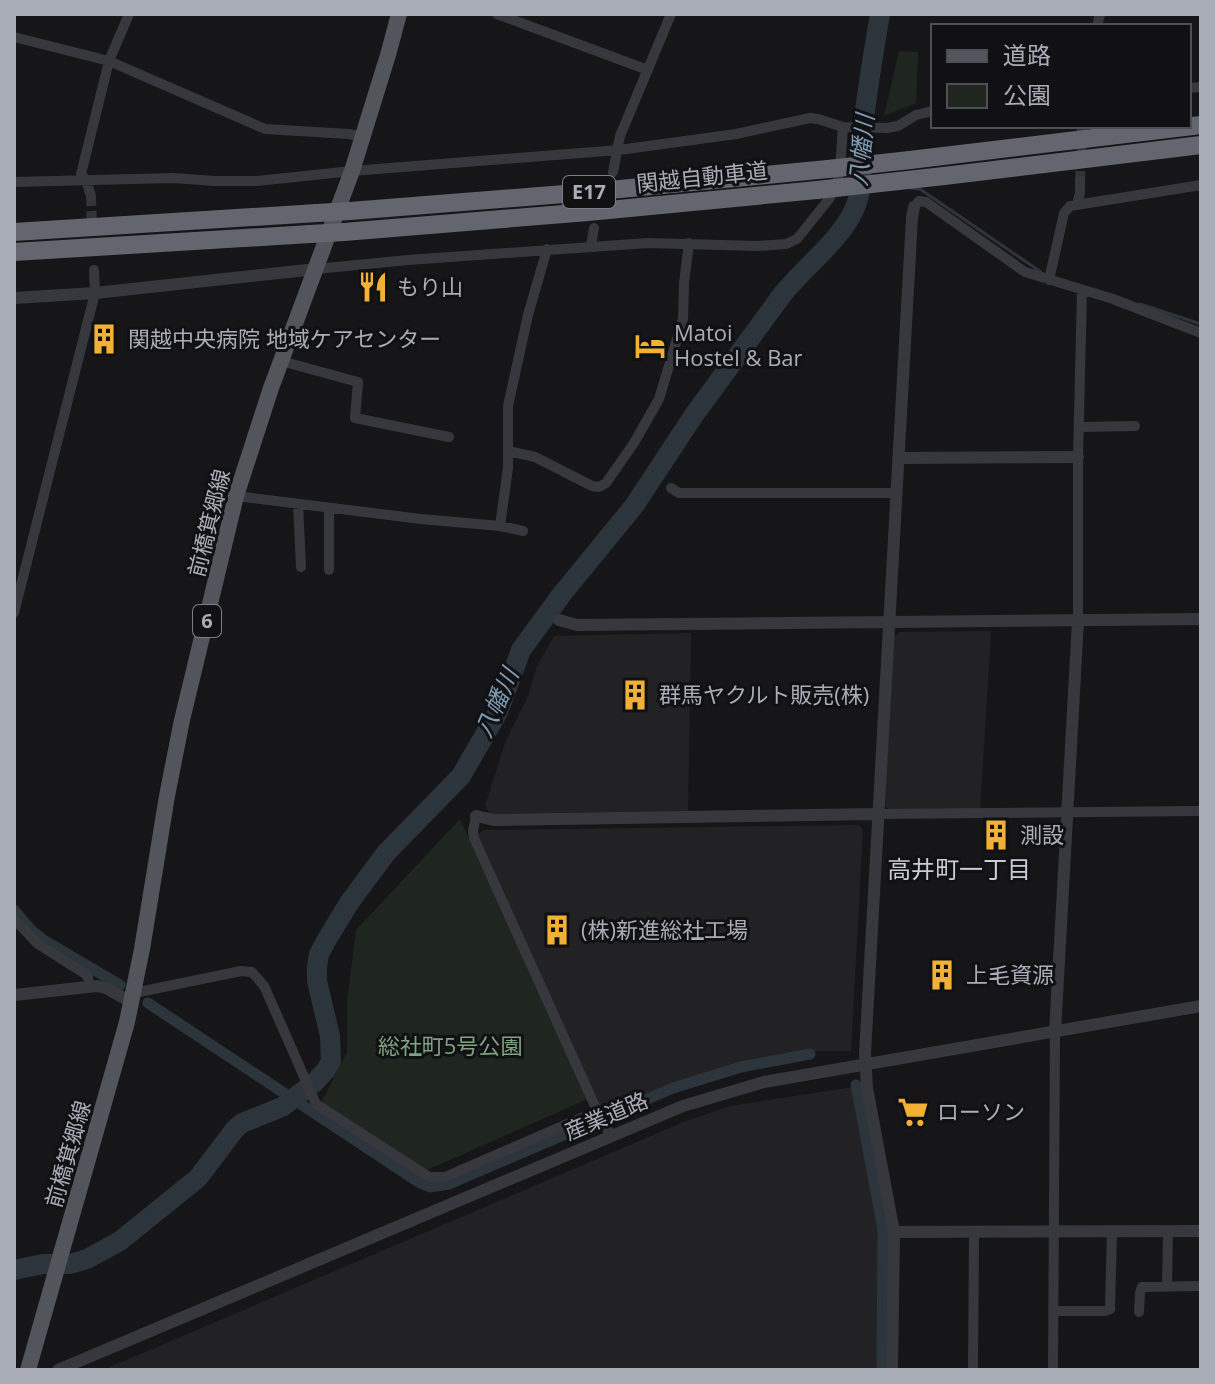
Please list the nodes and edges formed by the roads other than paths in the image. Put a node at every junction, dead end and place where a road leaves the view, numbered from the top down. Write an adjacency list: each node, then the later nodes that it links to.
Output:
1 (129, 14): 6 (street)
2 (399, 14): 11 (main road, 前橋箕郷線 / 6)
3 (497, 14): 7 (street)
4 (671, 14): 7 (street)
5 (14, 37): 6 (street)
6 (109, 61): 11 (street); 16 (street)
7 (648, 70): 13 (street)
8 (931, 111): 9 (street)
9 (846, 127): 13 (street); 25 (street)
10 (1176, 128): 24 (highway, 関越自動車道 / E17, bridge)
11 (364, 137): 14 (main road, 前橋箕郷線 / 6)
12 (1201, 145): 28 (highway, 関越自動車道 / E17, bridge)
13 (619, 150): 14 (street); 15 (street)
14 (352, 171): 16 (street); 29 (main road, 前橋箕郷線 / 6)
15 (613, 172)
16 (86, 180): 18 (street); 20 (street)
17 (1080, 181): 21 (street)
18 (14, 182)
19 (1201, 185): 21 (street)
20 (91, 196)
21 (1077, 204): 31 (street)
22 (914, 207): 31 (street); 42 (street)
23 (594, 228): 26 (street)
24 (14, 232)
25 (689, 243): 26 (street); 40 (street)
26 (591, 246): 27 (street)
27 (547, 249): 29 (street); 40 (street)
28 (14, 252)
29 (316, 269): 33 (street); 36 (main road, 前橋箕郷線 / 6)
30 (94, 270): 33 (street)
31 (1049, 280): 32 (street)
32 (1082, 290): 35 (street); 38 (street)
33 (95, 293): 34 (street); 52 (street)
34 (14, 298)
35 (1201, 333)
36 (281, 361): 39 (street); 45 (main road, 前橋箕郷線 / 6)
37 (1135, 426): 38 (street)
38 (1079, 427): 41 (street)
39 (449, 437)
40 (508, 451): 48 (street)
41 (1078, 457): 42 (street); 55 (street)
42 (898, 458): 44 (street)
43 (671, 488): 44 (street)
44 (896, 493): 56 (street)
45 (236, 496): 46 (street); 64 (main road, 前橋箕郷線 / 6)
46 (298, 504): 47 (street); 50 (street)
47 (329, 508): 48 (street); 51 (street)
48 (500, 526): 49 (street)
49 (523, 531)
50 (301, 567)
51 (329, 570)
52 (14, 613)
53 (1201, 619): 55 (street)
54 (559, 620): 56 (street)
55 (1078, 621): 56 (street); 58 (street)
56 (889, 622): 59 (street)
57 (1201, 811): 58 (street)
58 (1067, 812): 59 (street); 66 (street)
59 (878, 814): 60 (street); 67 (street)
60 (476, 816): 68 (street)
61 (14, 919): 62 (street)
62 (89, 986): 63 (street); 64 (street)
63 (14, 995)
64 (132, 997): 68 (street); 80 (main road, 前橋箕郷線 / 6)
65 (1201, 1006): 66 (street, 産業道路)
66 (1055, 1032): 67 (street, 産業道路); 71 (street)
67 (865, 1064): 69 (street, 産業道路); 75 (street)
68 (597, 1111): 69 (street)
69 (612, 1135): 81 (street, 産業道路)
70 (974, 1231): 71 (street); 75 (street); 83 (street)
71 (1053, 1231): 72 (street); 78 (street)
72 (1112, 1231): 73 (street); 78 (street)
73 (1168, 1231): 74 (street); 76 (street)
74 (1201, 1231)
75 (894, 1232): 82 (street)
76 (1167, 1286): 77 (street); 79 (street)
77 (1201, 1286)
78 (1053, 1311): 84 (street)
79 (1139, 1312)
80 (28, 1370)
81 (58, 1370)
82 (892, 1370)
83 (973, 1370)
84 (1053, 1370)

